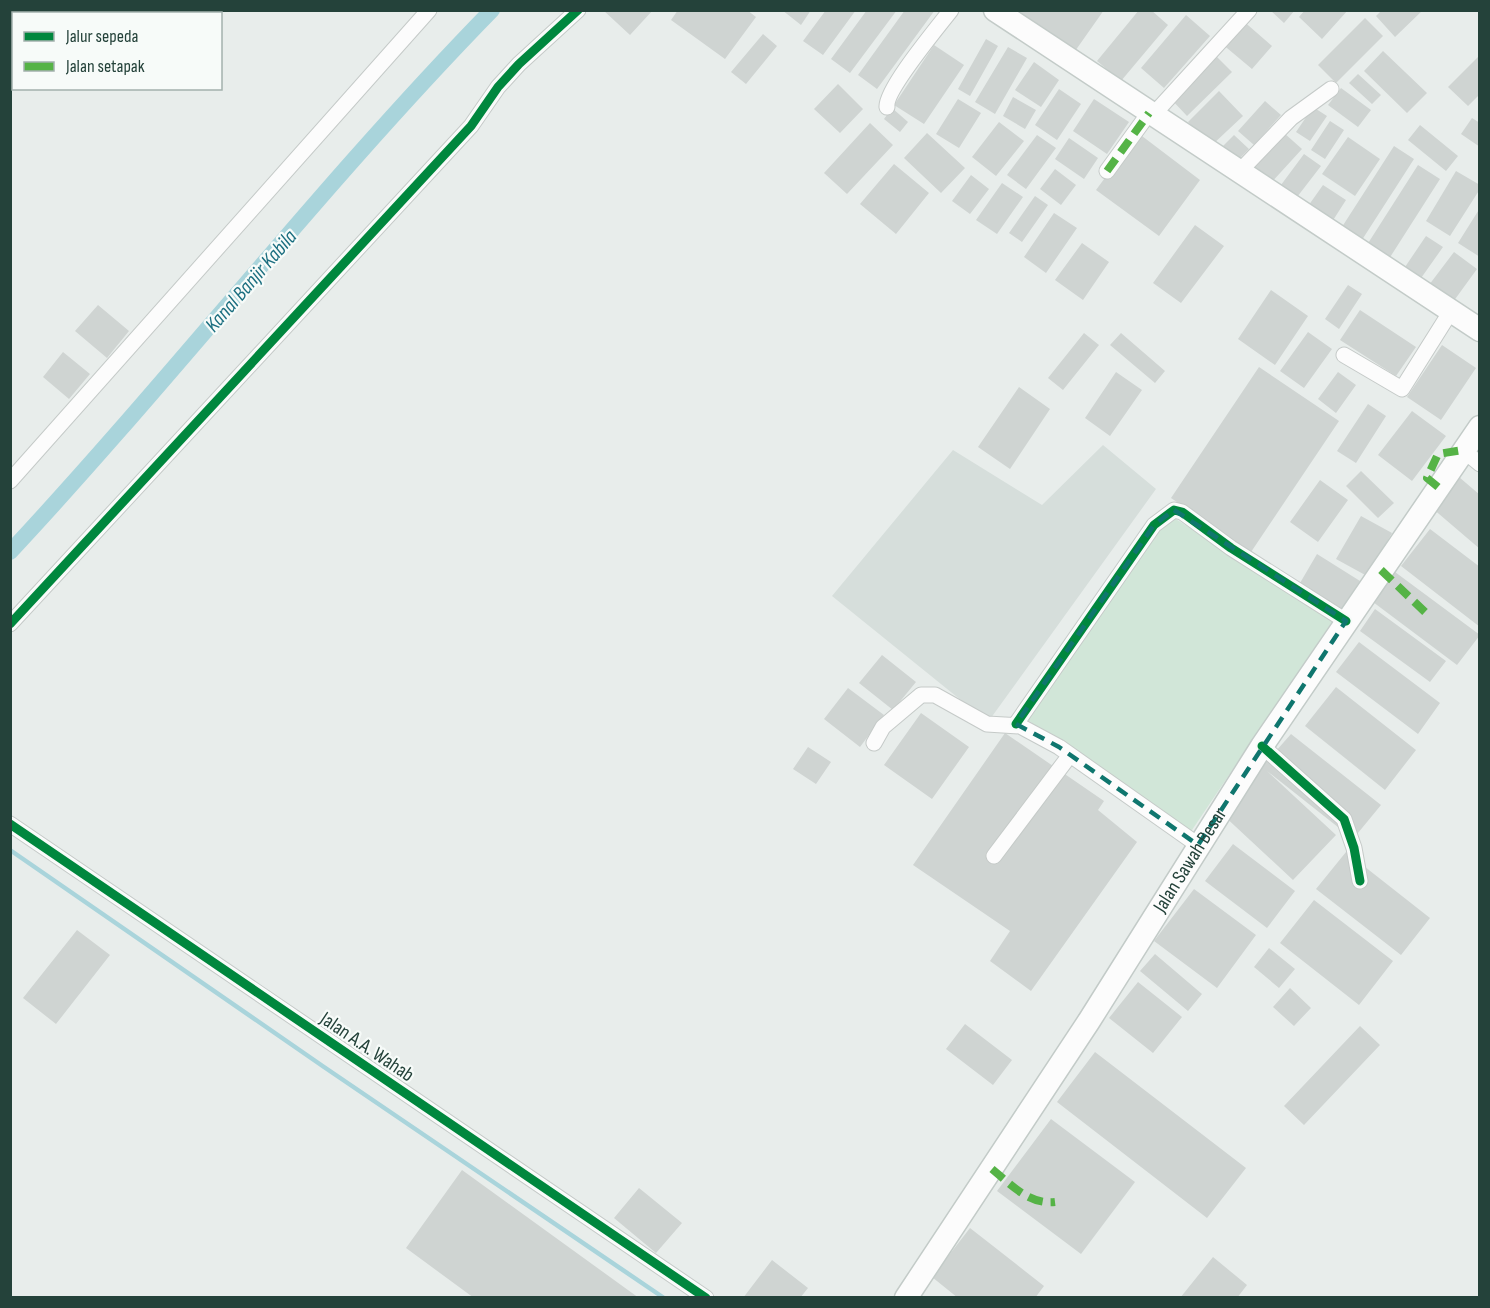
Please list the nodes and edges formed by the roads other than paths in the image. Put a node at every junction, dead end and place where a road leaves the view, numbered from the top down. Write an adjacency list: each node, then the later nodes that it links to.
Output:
1 (429, 10): 16 (street)
2 (578, 10): 18 (street)
3 (951, 10): 7 (street)
4 (995, 10): 8 (main road)
5 (1249, 10): 8 (street)
6 (1331, 89): 10 (street)
7 (887, 107)
8 (1151, 114): 9 (street); 10 (main road)
9 (1107, 171)
10 (1239, 172): 11 (main road)
11 (1451, 312): 12 (main road); 13 (street)
12 (1479, 330)
13 (1344, 355)
14 (1479, 427): 15 (main road, Jalan Sawah Besar)
15 (1471, 457): 17 (main road, Jalan Sawah Besar)
16 (10, 481)
17 (1346, 621): 19 (street); 21 (main road, Jalan Sawah Besar)
18 (10, 624)
19 (1016, 724): 20 (street); 22 (street)
20 (874, 743)
21 (1262, 746): 24 (main road, Jalan Sawah Besar); 26 (street)
22 (1070, 755): 24 (street); 25 (street)
23 (10, 824): 27 (street, Jalan A.A. Wahab)
24 (1198, 844): 28 (main road, Jalan Sawah Besar)
25 (994, 856)
26 (1360, 881)
27 (706, 1298)
28 (906, 1298)

